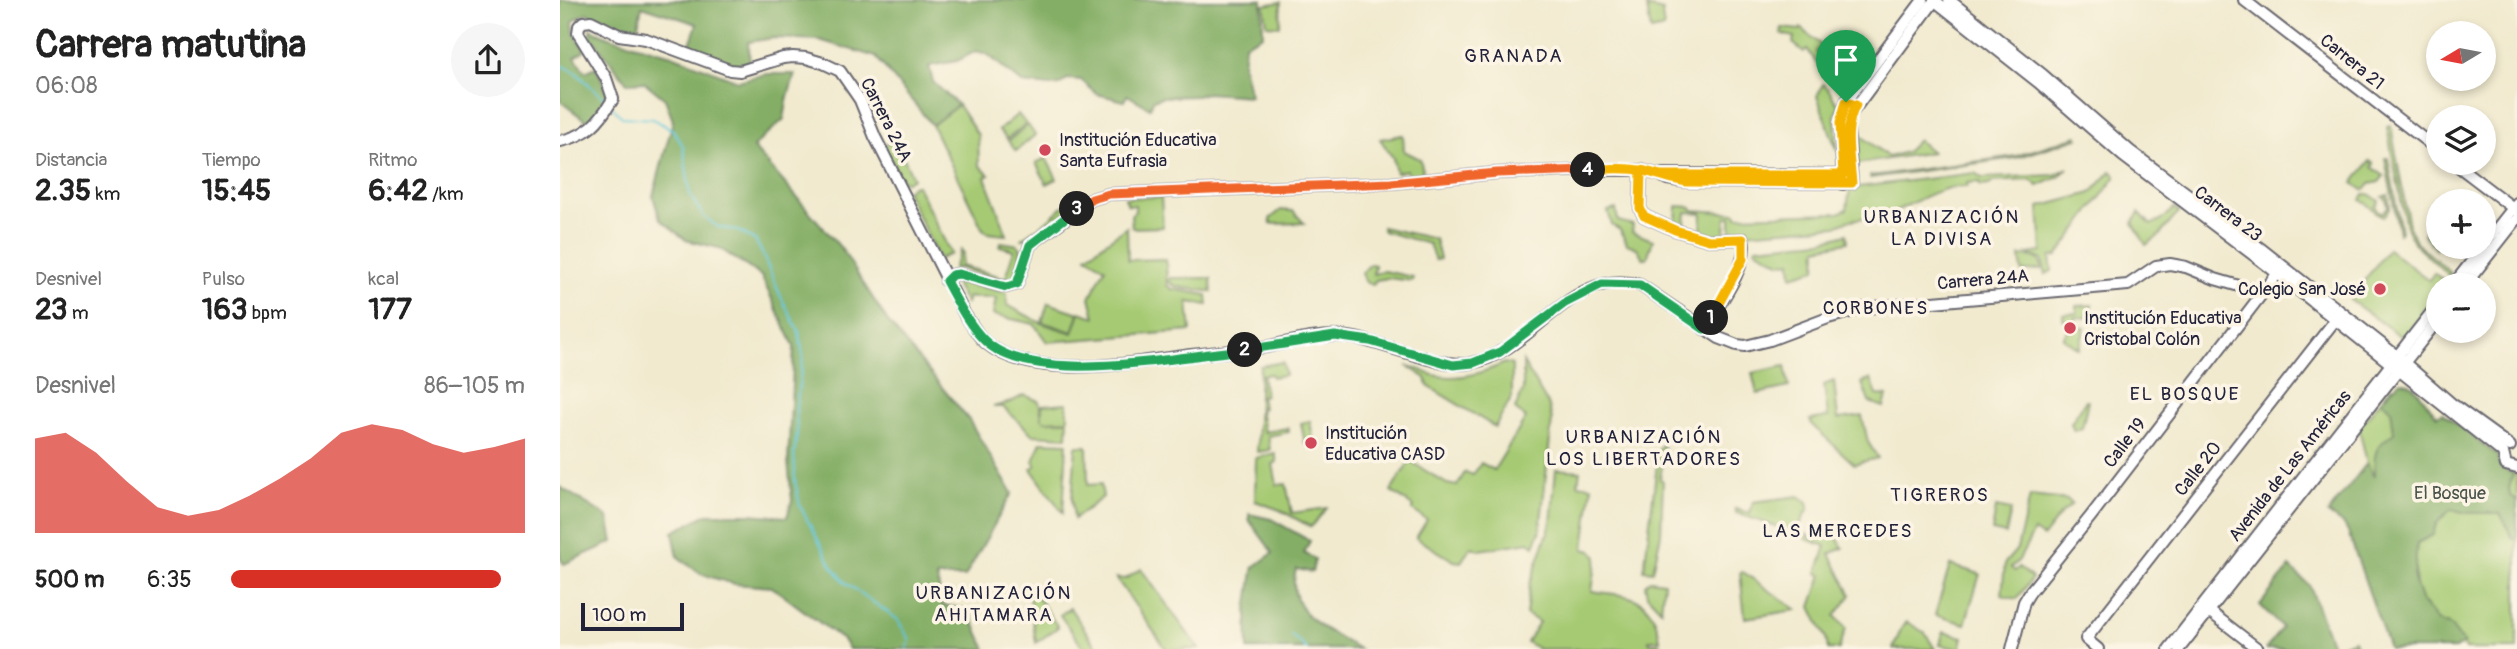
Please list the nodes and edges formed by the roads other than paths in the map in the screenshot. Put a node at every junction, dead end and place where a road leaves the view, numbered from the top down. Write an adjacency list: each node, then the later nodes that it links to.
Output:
1 (1923, 0): 5 (street)
2 (1935, 0): 5 (street); 13 (street, Carrera 23)
3 (1949, 0): 13 (street, Carrera 23)
4 (2244, 0): 7 (street, Carrera 21)
5 (1851, 103): 8 (street)
6 (560, 141): 16 (street, Carrera 24A)
7 (2426, 141)
8 (1641, 170): 16 (street); 20 (street)
9 (2470, 175): 10 (street)
10 (2516, 210): 11 (street); 15 (street)
11 (2496, 232)
12 (2474, 259): 14 (street)
13 (2280, 270): 17 (street, Calle 19); 18 (street, Carrera 23); 22 (street, Carrera 23)
14 (2462, 273)
15 (2473, 273)
16 (946, 281): 20 (street, Carrera 24A)
17 (2263, 293): 20 (street, Carrera 24A); 26 (street, Calle 19)
18 (2336, 319): 22 (street, Carrera 23); 27 (street, Calle 20)
19 (2426, 322): 22 (street, Avenida de Las Américas)
20 (1704, 329)
21 (2426, 333): 22 (street, Avenida de Las Américas)
22 (2398, 363): 23 (street, Carrera 23); 25 (street, Avenida de Las Américas); 28 (street, Avenida de Las Américas)
23 (2512, 447): 24 (street, Carrera 23)
24 (2517, 468)
25 (2209, 611): 29 (street, Avenida de Las Américas); 30 (street)
26 (2012, 649)
27 (2098, 649)
28 (2169, 649)
29 (2179, 649)
30 (2258, 649)

